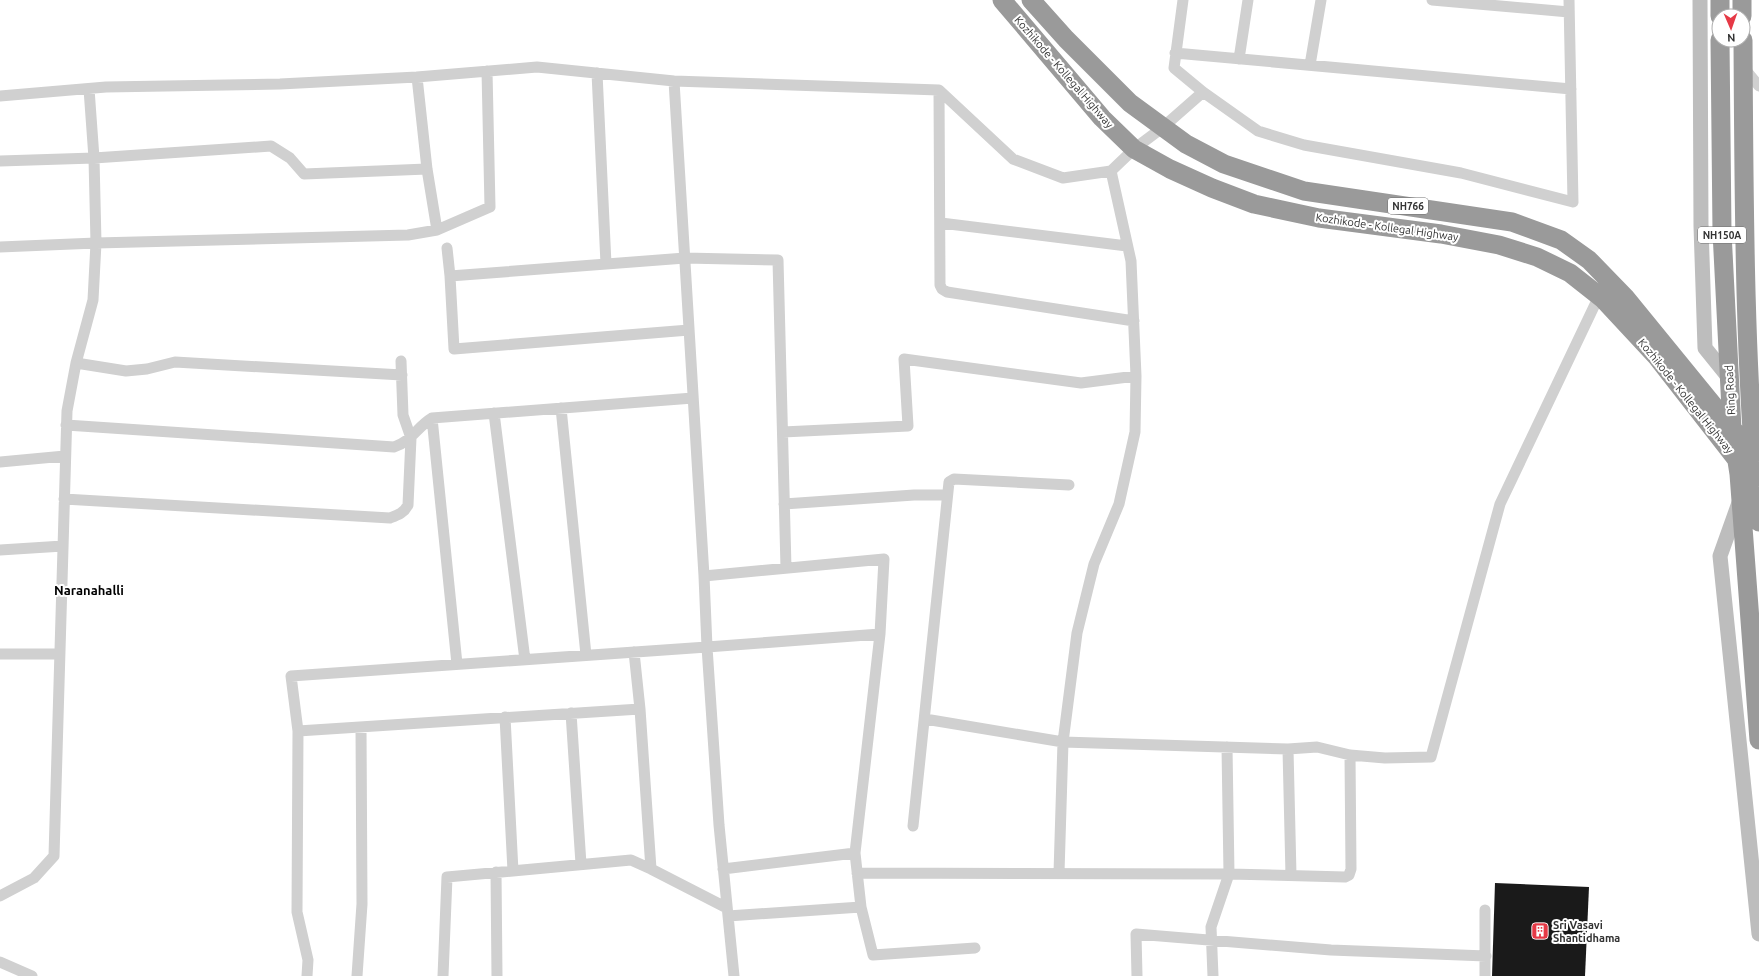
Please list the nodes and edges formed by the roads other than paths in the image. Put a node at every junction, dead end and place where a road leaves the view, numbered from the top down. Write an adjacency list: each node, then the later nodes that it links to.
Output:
1 (1002, 0): 27 (highway, Kozhikode - Kollegal Highway)
2 (1031, 0): 26 (highway, Kozhikode - Kollegal Highway / NH766)
3 (1183, 0): 12 (street)
4 (1248, 0): 13 (street)
5 (1321, 0): 14 (street)
6 (1432, 0): 9 (street)
7 (1569, 0): 9 (street)
8 (1700, 0): 48 (street)
9 (1569, 12): 22 (street)
10 (1720, 48): 48 (highway, Ring Road / NH150A)
11 (1742, 48): 15 (highway, Ring Road)
12 (1175, 52): 13 (street); 24 (street)
13 (1239, 59): 14 (street)
14 (1310, 65): 22 (street)
15 (1743, 66): 20 (street); 58 (highway, Ring Road)
16 (487, 71): 17 (street); 18 (street); 33 (street)
17 (597, 73): 19 (street); 39 (street)
18 (417, 77): 21 (street); 30 (street)
19 (674, 81): 23 (street); 38 (street)
20 (1759, 86)
21 (88, 89): 25 (street); 28 (street)
22 (1571, 89): 24 (street)
23 (939, 90): 31 (street); 32 (street)
24 (1203, 92): 26 (street)
25 (0, 96)
26 (1162, 128): 27 (street); 54 (highway, Kozhikode - Kollegal Highway / NH766)
27 (1134, 149): 31 (street); 41 (highway, Kozhikode - Kollegal Highway)
28 (94, 158): 29 (street); 30 (street); 34 (street)
29 (0, 161)
30 (427, 170): 33 (street)
31 (1111, 171): 35 (street)
32 (940, 223): 35 (street); 42 (street)
33 (437, 230): 34 (street)
34 (96, 243): 36 (street); 45 (street)
35 (1127, 246): 42 (street)
36 (0, 247)
37 (447, 248): 40 (street)
38 (684, 258): 39 (street); 43 (street); 55 (street)
39 (606, 264): 40 (street)
40 (450, 276): 43 (street)
41 (1599, 296): 58 (highway, Kozhikode - Kollegal Highway); 88 (street)
42 (1134, 321): 47 (street)
43 (689, 330): 49 (street)
44 (401, 361): 46 (street)
45 (76, 363): 46 (street); 53 (street)
46 (402, 375): 56 (street)
47 (1136, 376): 55 (street); 85 (street)
48 (1730, 378): 54 (highway, Ring Road / NH150A)
49 (693, 398): 50 (street); 69 (street)
50 (561, 408): 51 (street); 75 (street)
51 (494, 414): 52 (street); 76 (street)
52 (432, 418): 56 (street); 77 (street)
53 (66, 425): 56 (street); 57 (street)
54 (1732, 429): 58 (highway, Kozhikode - Kollegal Highway / NH766)
55 (783, 432): 64 (street)
56 (411, 438): 63 (street)
57 (65, 456): 59 (street); 63 (street)
58 (1745, 457): 62 (highway, Ring Road); 65 (highway)
59 (0, 462)
60 (1069, 485): 61 (street)
61 (947, 495): 64 (street); 81 (street)
62 (1741, 497): 84 (highway, Ring Road); 104 (street)
63 (64, 499): 66 (street)
64 (784, 504): 68 (street)
65 (1759, 522)
66 (63, 546): 67 (street); 74 (street)
67 (0, 550)
68 (786, 568): 69 (street); 70 (street)
69 (704, 576): 71 (street)
70 (880, 634): 71 (street); 90 (street)
71 (707, 647): 72 (street); 93 (street)
72 (634, 652): 75 (street); 78 (street)
73 (0, 654): 74 (street)
74 (60, 654): 100 (street)
75 (586, 655): 76 (street)
76 (525, 660): 77 (street)
77 (457, 664): 83 (street)
78 (640, 709): 79 (street); 92 (street)
79 (572, 713): 80 (street); 91 (street)
80 (505, 718): 82 (street); 94 (street)
81 (925, 719): 85 (street); 89 (street)
82 (361, 727): 83 (street); 111 (street)
83 (298, 731): 110 (street)
84 (1759, 740)
85 (1062, 742): 86 (street); 97 (street)
86 (1227, 747): 87 (street); 98 (street)
87 (1288, 749): 88 (street); 99 (street)
88 (1350, 755): 99 (street)
89 (913, 826)
90 (855, 853): 93 (street); 96 (street)
91 (581, 864): 92 (street); 94 (street)
92 (652, 869): 103 (street)
93 (723, 869): 103 (street)
94 (513, 871): 95 (street)
95 (496, 872): 112 (street); 113 (street)
96 (857, 873): 97 (street); 101 (street)
97 (1060, 873): 98 (street)
98 (1228, 874): 99 (street); 105 (street)
99 (1291, 875)
100 (0, 896)
101 (861, 907): 103 (street); 106 (street)
102 (1485, 910): 107 (street)
103 (728, 912): 114 (street)
104 (1759, 934)
105 (1212, 940): 107 (street); 115 (street); 116 (street)
106 (975, 948)
107 (1486, 956): 117 (street)
108 (0, 962): 109 (street)
109 (32, 976)
110 (307, 976)
111 (357, 976)
112 (443, 976)
113 (497, 976)
114 (734, 976)
115 (1137, 976)
116 (1213, 976)
117 (1485, 976)

